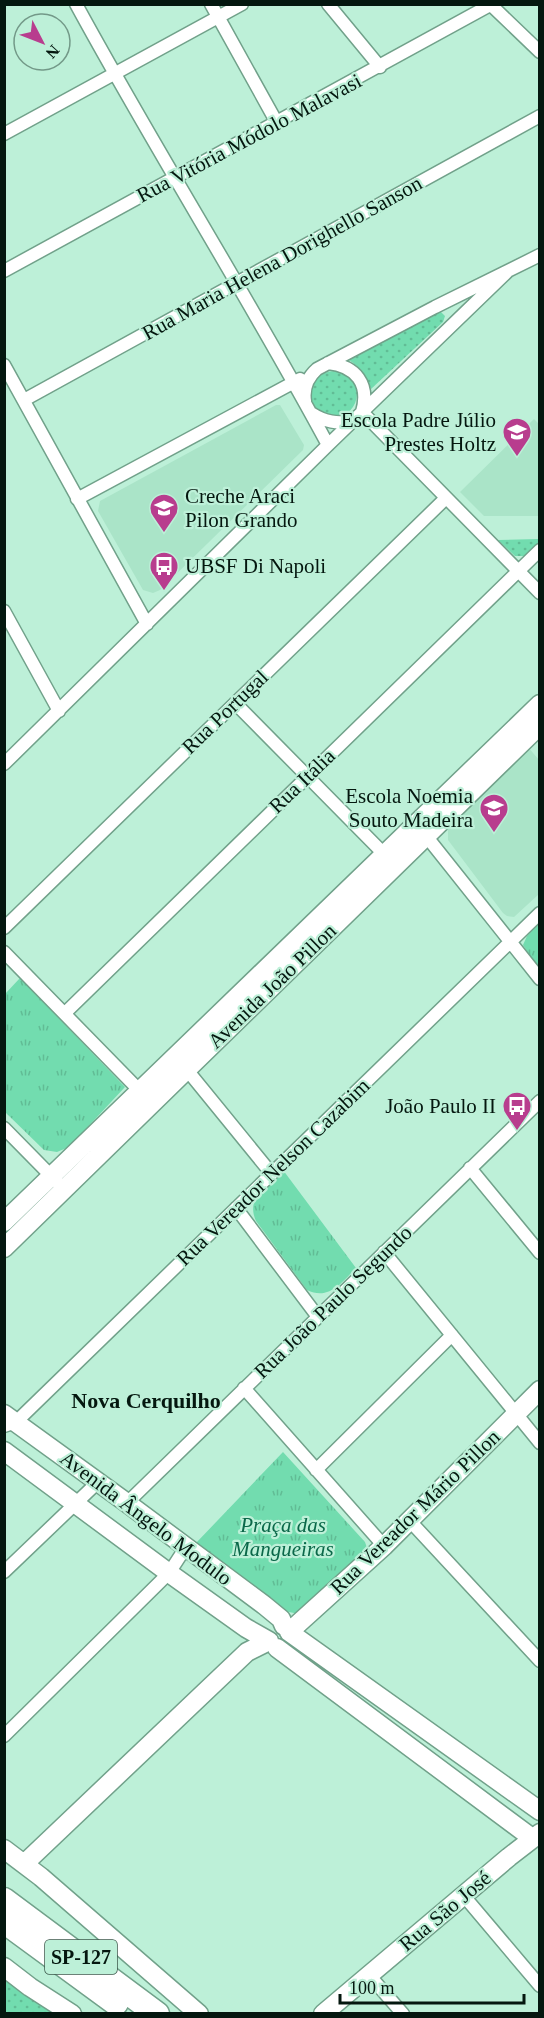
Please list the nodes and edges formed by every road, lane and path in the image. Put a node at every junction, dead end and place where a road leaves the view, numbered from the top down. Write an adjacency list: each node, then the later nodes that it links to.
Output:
1 (76, 4): 9 (street)
2 (211, 4): 6 (street)
3 (242, 4): 6 (street)
4 (328, 4): 8 (street)
5 (491, 5): 7 (street); 8 (street, Rua Vitória Módolo Malavasi)
6 (218, 18): 9 (street); 11 (street)
7 (540, 52)
8 (380, 67): 11 (street, Rua Vitória Módolo Malavasi)
9 (114, 74): 12 (street); 13 (street)
10 (540, 116): 17 (street, Rua Maria Helena Dorighello Sanson)
11 (277, 123): 13 (street, Rua Vitória Módolo Malavasi)
12 (6, 128)
13 (175, 178): 15 (street, Rua Vitória Módolo Malavasi); 17 (street)
14 (540, 255): 16 (street)
15 (4, 270)
16 (507, 272): 19 (street); 23 (street)
17 (237, 283): 20 (street); 21 (street, Rua Maria Helena Dorighello Sanson)
18 (4, 365): 21 (street)
19 (322, 366): 20 (street); 22 (street); 23 (street)
20 (293, 382): 22 (street); 27 (street)
21 (24, 400): 27 (street)
22 (308, 408): 24 (street); 25 (street)
23 (362, 412): 24 (street); 26 (street)
24 (353, 421): 25 (street)
25 (328, 445): 32 (street)
26 (446, 498): 29 (street); 33 (street, Rua Portugal)
27 (78, 499): 32 (street)
28 (540, 550): 29 (street, Rua Itália)
29 (518, 571): 30 (street); 38 (street, Rua Itália)
30 (540, 593)
31 (4, 611): 35 (street)
32 (147, 624): 35 (street)
33 (235, 703): 38 (street); 42 (street, Rua Portugal)
34 (540, 704): 39 (street, Avenida João Pillon)
35 (59, 711): 37 (street)
36 (540, 725): 39 (street, Avenida João Pillon)
37 (4, 764)
38 (307, 777): 40 (street); 46 (street, Rua Itália)
39 (421, 829): 40 (street, Avenida João Pillon); 43 (street)
40 (390, 860): 47 (street, Avenida João Pillon)
41 (540, 913): 43 (street, Rua Vereador Nelson Cazabim)
42 (4, 927)
43 (510, 942): 45 (street); 52 (street, Rua Vereador Nelson Cazabim)
44 (4, 952): 46 (street)
45 (540, 979)
46 (65, 1013): 48 (street)
47 (181, 1063): 48 (street, Avenida João Pillon); 52 (street); 53 (street, Avenida João Pillon)
48 (140, 1091): 53 (street, Avenida João Pillon)
49 (540, 1101): 51 (street, Rua João Paulo Segundo)
50 (4, 1128): 53 (street)
51 (470, 1168): 57 (street, Rua João Paulo Segundo); 58 (street)
52 (271, 1173): 54 (street, Rua Vereador Nelson Cazabim)
53 (58, 1182): 55 (street, Avenida João Pillon); 56 (street, Avenida João Pillon)
54 (236, 1208): 59 (street); 64 (street, Rua Vereador Nelson Cazabim)
55 (4, 1222)
56 (4, 1248)
57 (384, 1252): 59 (street, Rua João Paulo Segundo); 60 (street)
58 (540, 1253)
59 (318, 1317): 61 (street, Rua João Paulo Segundo)
60 (452, 1335): 63 (street); 67 (street)
61 (244, 1388): 67 (street); 70 (street, Rua João Paulo Segundo)
62 (540, 1390): 63 (street, Rua Vereador Mário Pillon)
63 (516, 1414): 65 (street); 71 (street, Rua Vereador Mário Pillon)
64 (8, 1421): 68 (street, Avenida Ângelo Modulo)
65 (540, 1443)
66 (4, 1451): 69 (street, Avenida Ângelo Modulo)
67 (316, 1470): 72 (street)
68 (98, 1482): 69 (street); 70 (street, Avenida Ângelo Modulo)
69 (75, 1503): 74 (street); 75 (street, Avenida Ângelo Modulo)
70 (127, 1503): 73 (street, Avenida Ângelo Modulo)
71 (409, 1520): 72 (street, Rua Vereador Mário Pillon); 78 (street)
72 (384, 1546): 76 (street, Rua Vereador Mário Pillon)
73 (186, 1547): 75 (street); 76 (street, Avenida Ângelo Modulo)
74 (4, 1572)
75 (169, 1573): 77 (street, Avenida Ângelo Modulo); 79 (street)
76 (286, 1629): 77 (street, Rua Vereador Mário Pillon); 80 (street, Avenida Ângelo Modulo)
77 (273, 1644): 81 (street, Avenida Ângelo Modulo); 83 (street)
78 (540, 1661)
79 (4, 1736)
80 (540, 1811)
81 (530, 1840): 84 (street, Rua São José)
82 (4, 1849): 83 (street)
83 (24, 1864): 93 (street)
84 (464, 1896): 88 (street, Rua São José); 89 (street)
85 (4, 1900): 92 (highway, SP-127)
86 (4, 1921): 91 (highway, SP-127)
87 (4, 1967): 90 (street)
88 (369, 1975): 94 (street, Rua São José); 95 (street)
89 (540, 1986)
90 (72, 2013)
91 (129, 2013)
92 (157, 2013)
93 (199, 2013)
94 (323, 2013)
95 (403, 2013)

